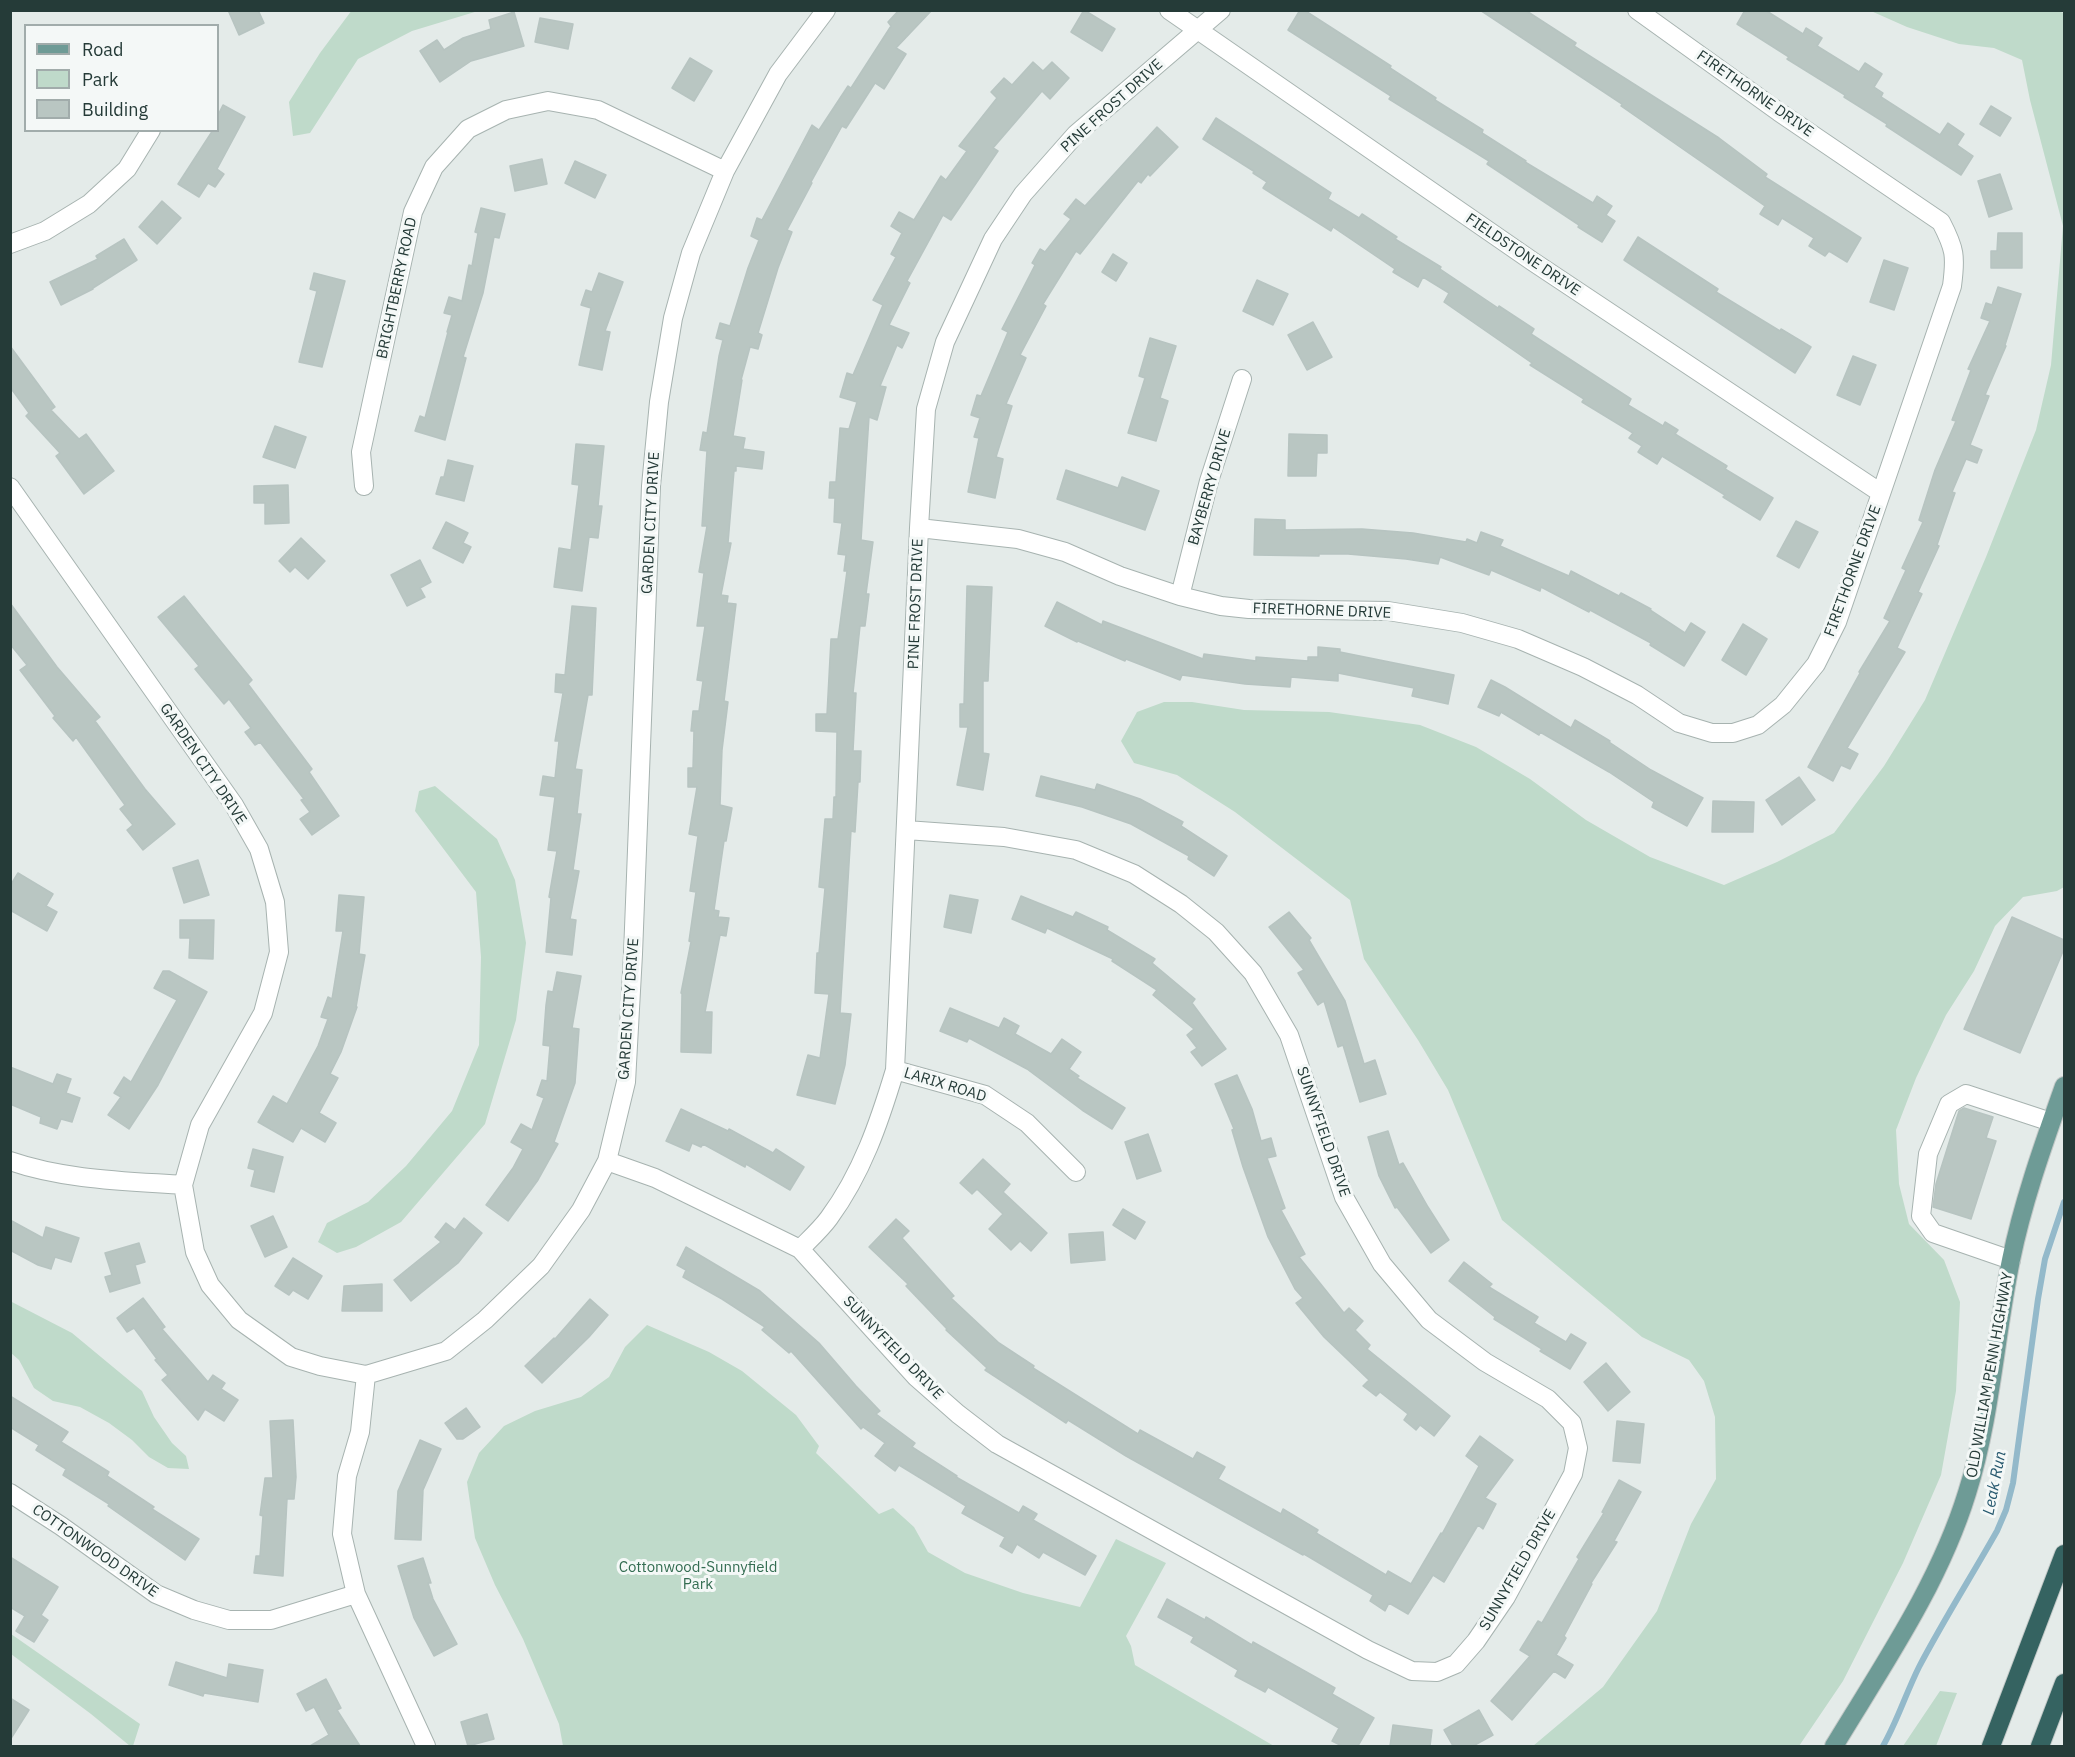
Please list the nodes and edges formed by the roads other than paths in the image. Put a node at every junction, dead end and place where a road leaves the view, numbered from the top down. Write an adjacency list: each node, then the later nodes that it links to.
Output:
1 (825, 10): 7 (street, GARDEN CITY DRIVE)
2 (1169, 10): 5 (street, FIELDSTONE DRIVE)
3 (1221, 10): 5 (street)
4 (1637, 10): 12 (street, FIRETHORNE DRIVE)
5 (1197, 30): 12 (street, FIELDSTONE DRIVE); 13 (street, PINE FROST DRIVE)
6 (150, 132): 8 (street)
7 (725, 171): 10 (street, BRIGHTBERRY ROAD); 20 (street, GARDEN CITY DRIVE)
8 (10, 243)
9 (1242, 379): 14 (street, BAYBERRY DRIVE)
10 (364, 486)
11 (10, 487): 22 (street, GARDEN CITY DRIVE)
12 (1881, 493): 14 (street, FIRETHORNE DRIVE)
13 (919, 528): 14 (street, FIRETHORNE DRIVE); 15 (street, PINE FROST DRIVE)
14 (1180, 596)
15 (906, 830): 16 (street, PINE FROST DRIVE); 23 (street, SUNNYFIELD DRIVE)
16 (895, 1070): 21 (street, LARIX ROAD); 23 (street, PINE FROST DRIVE)
17 (2064, 1086): 18 (main road, OLD WILLIAM PENN HIGHWAY)
18 (2051, 1122): 24 (main road, OLD WILLIAM PENN HIGHWAY); 24 (street)
19 (10, 1161): 22 (street)
20 (608, 1161): 23 (street, SUNNYFIELD DRIVE); 25 (street, GARDEN CITY DRIVE)
21 (1076, 1172)
22 (183, 1185): 25 (street, GARDEN CITY DRIVE)
23 (800, 1249)
24 (2011, 1260): 31 (main road, OLD WILLIAM PENN HIGHWAY)
25 (366, 1375): 28 (street)
26 (10, 1493): 28 (street, COTTONWOOD DRIVE)
27 (2064, 1554): 32 (highway)
28 (356, 1594): 30 (street)
29 (2064, 1683): 33 (highway)
30 (426, 1746)
31 (1834, 1746)
32 (1991, 1746)
33 (2040, 1746)

